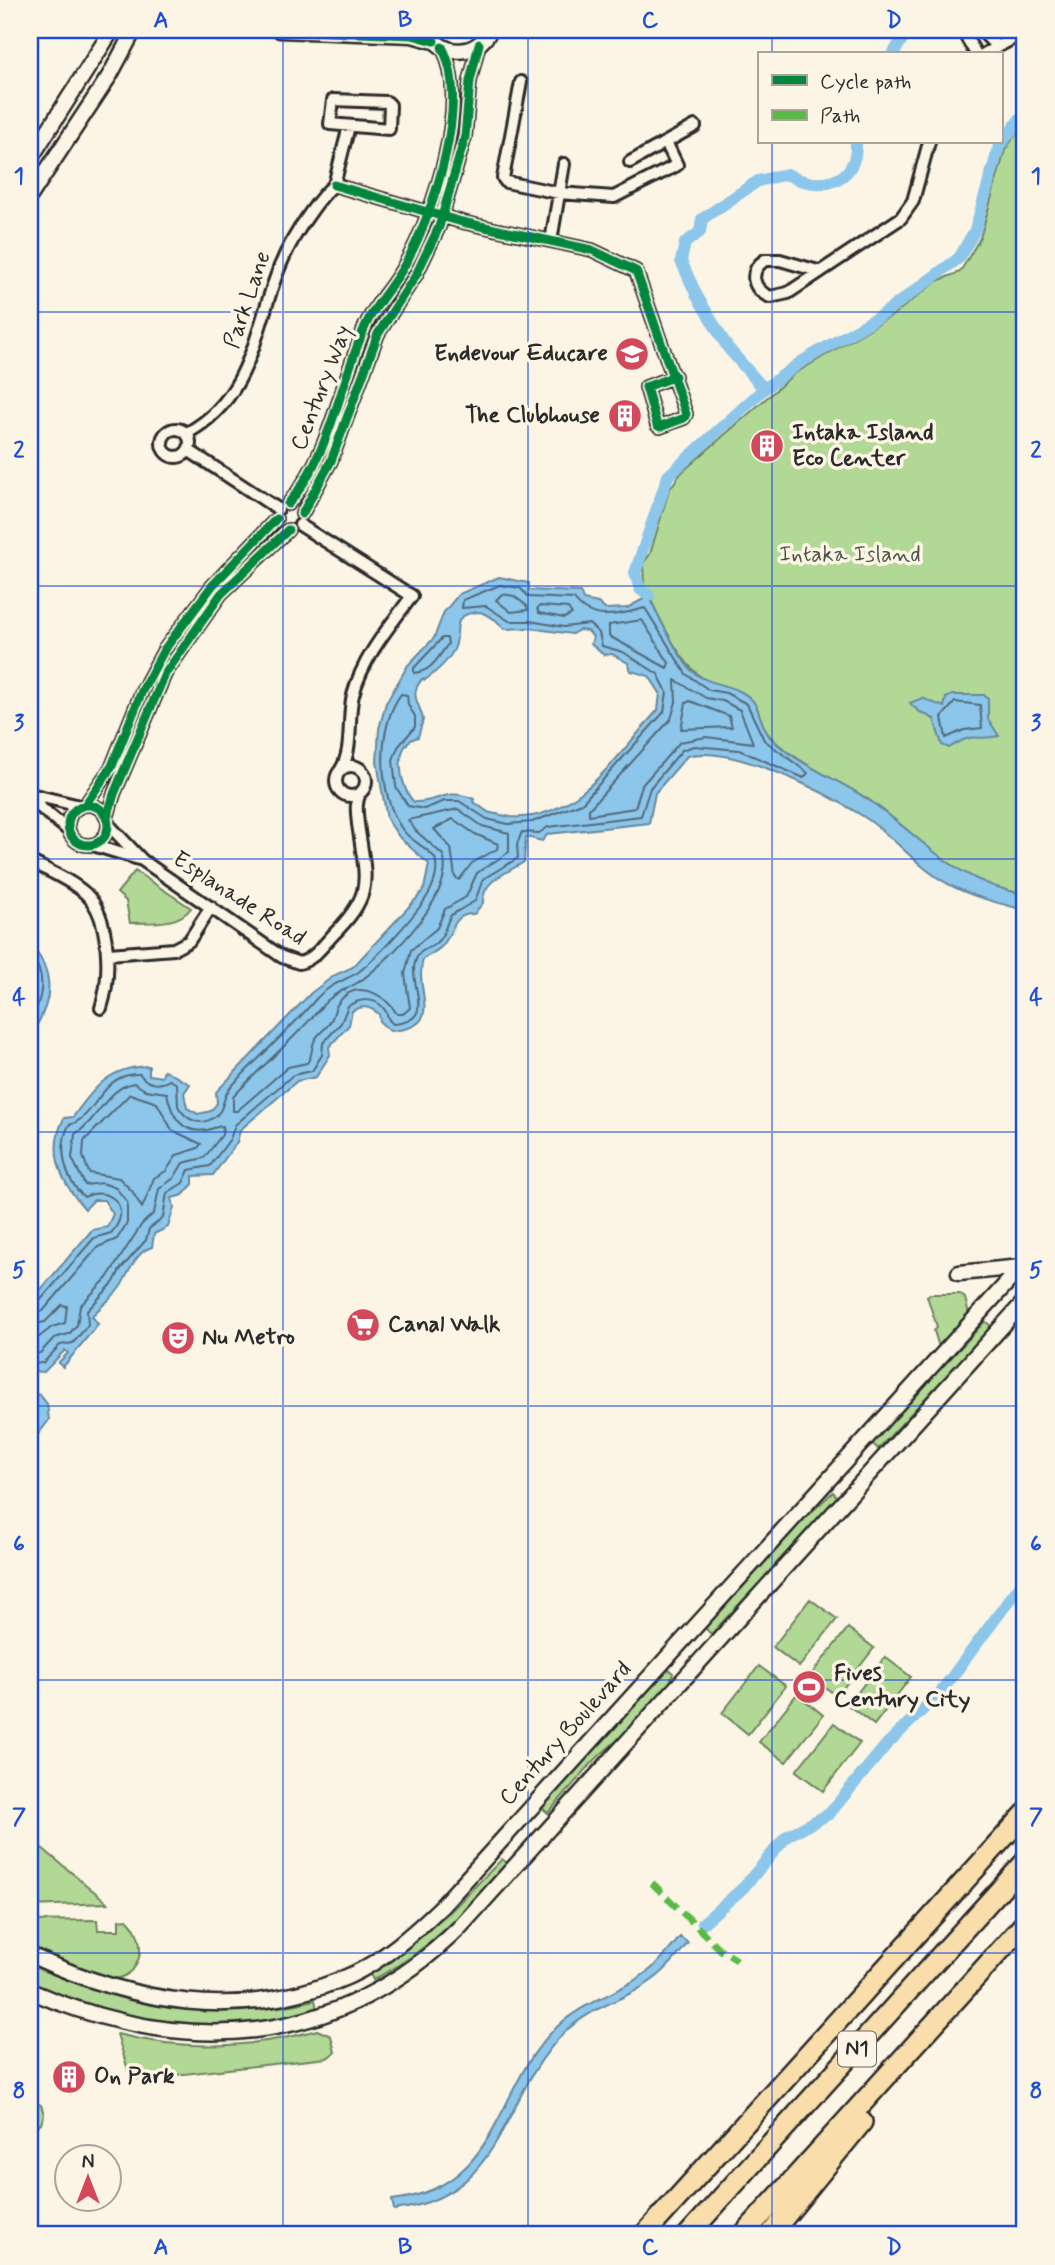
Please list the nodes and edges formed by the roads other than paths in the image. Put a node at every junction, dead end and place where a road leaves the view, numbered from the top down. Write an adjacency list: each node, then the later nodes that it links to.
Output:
1 (112, 30): 18 (main road)
2 (134, 30): 23 (main road)
3 (280, 30): 8 (main road)
4 (491, 30): 9 (main road)
5 (962, 30): 11 (street)
6 (981, 30): 10 (street)
7 (1025, 32): 10 (street)
8 (434, 39): 9 (main road); 24 (street, Century Way)
9 (479, 44): 25 (street, Century Way)
10 (996, 46): 12 (street)
11 (975, 52)
12 (987, 52)
13 (521, 82): 22 (street)
14 (349, 126): 14 (street); 21 (street)
15 (695, 126): 16 (street)
16 (666, 142): 19 (street); 22 (street)
17 (928, 144): 27 (street)
18 (30, 159)
19 (630, 162)
20 (564, 164): 22 (street)
21 (334, 185): 24 (street); 29 (street, Park Lane)
22 (559, 193): 26 (street)
23 (30, 196)
24 (428, 213): 25 (street); 31 (street, Century Way)
25 (442, 217): 26 (street); 32 (street, Century Way)
26 (551, 241): 28 (street)
27 (818, 271): 27 (street)
28 (675, 376): 28 (street)
29 (187, 433): 30 (street); 30 (street)
30 (188, 450): 31 (street)
31 (281, 511): 32 (street); 33 (street); 40 (street, Century Way)
32 (301, 519): 33 (street); 34 (street)
33 (288, 530): 42 (street)
34 (348, 742): 35 (street); 36 (street)
35 (357, 768): 36 (street); 37 (street)
36 (340, 771): 38 (street)
37 (360, 793): 38 (street); 41 (street, Esplanade Road)
38 (344, 794): 41 (street)
39 (30, 797): 40 (street); 43 (street)
40 (83, 806): 42 (street); 43 (street)
41 (356, 808): 47 (street, Esplanade Road)
42 (107, 821): 44 (street); 45 (street, Esplanade Road)
43 (68, 830): 44 (street)
44 (93, 845): 45 (street, Esplanade Road)
45 (142, 860): 47 (street, Esplanade Road)
46 (30, 861): 48 (street)
47 (208, 905): 48 (street)
48 (109, 954): 49 (street)
49 (101, 1008)
50 (1024, 1265): 51 (main road); 58 (main road, Century Boulevard)
51 (958, 1273)
52 (1025, 1301): 59 (main road)
53 (1025, 1805): 56 (highway)
54 (1025, 1815): 56 (highway)
55 (1025, 1863): 62 (highway, N1)
56 (945, 1903): 61 (highway)
57 (1025, 1923): 60 (highway, N1)
58 (30, 1955)
59 (30, 1991)
60 (952, 2005): 63 (highway, N1); 64 (highway)
61 (645, 2235)
62 (688, 2235)
63 (743, 2235)
64 (770, 2235)

